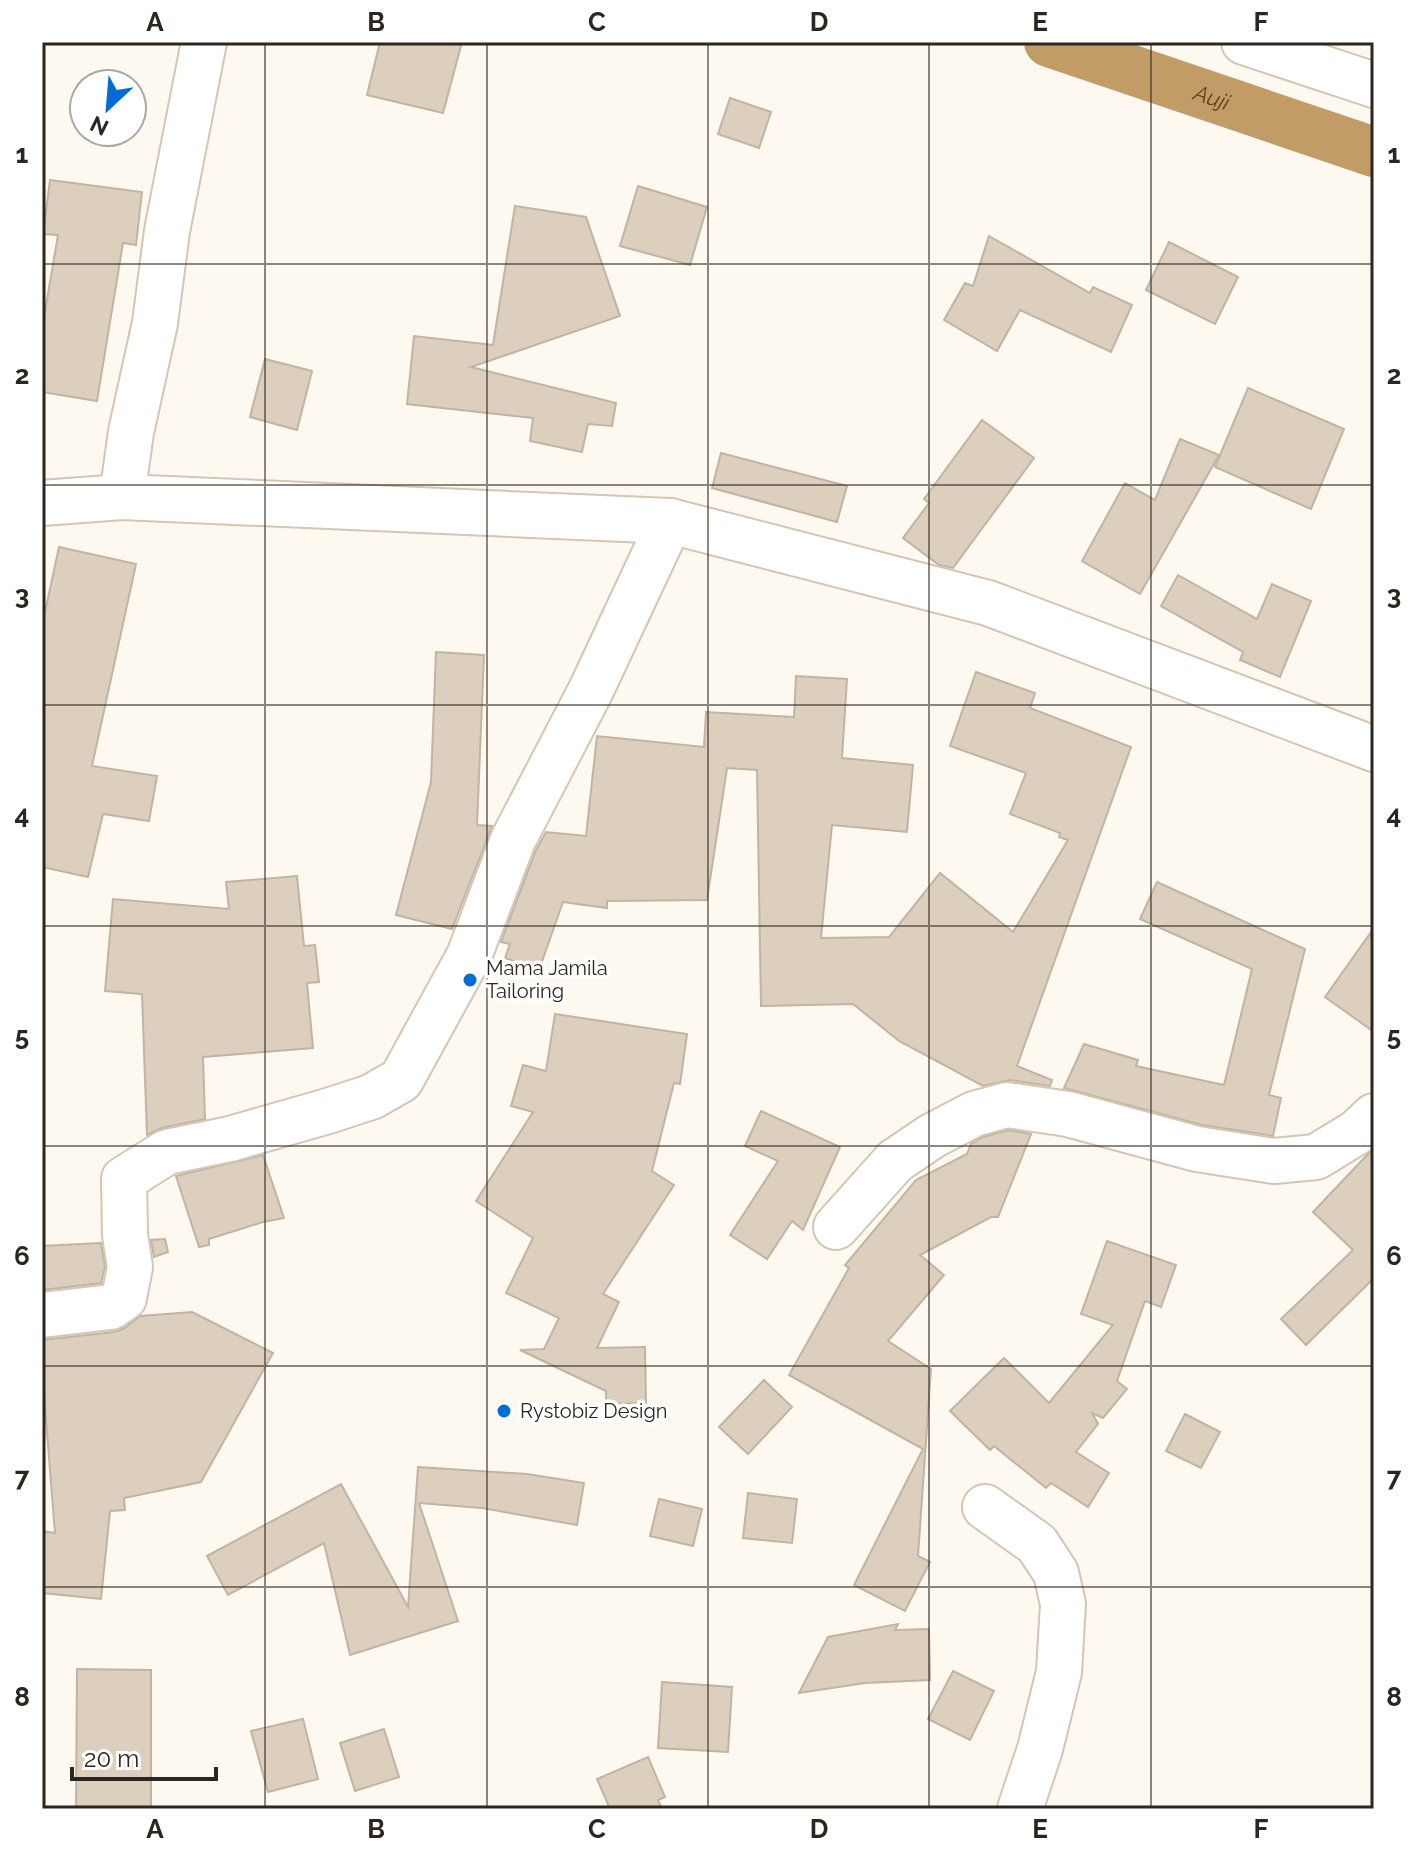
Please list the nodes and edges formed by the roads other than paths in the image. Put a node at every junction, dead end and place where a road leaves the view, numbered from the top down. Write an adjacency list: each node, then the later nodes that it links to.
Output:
1 (204, 42): 5 (street)
2 (1244, 42): 3 (street)
3 (1305, 52): 4 (street)
4 (1374, 85)
5 (122, 497): 6 (street); 7 (street)
6 (42, 503)
7 (670, 521): 8 (street); 11 (street)
8 (1374, 749)
9 (1374, 1116): 10 (street)
10 (836, 1227)
11 (42, 1315)
12 (985, 1507): 13 (street)
13 (1020, 1809)

